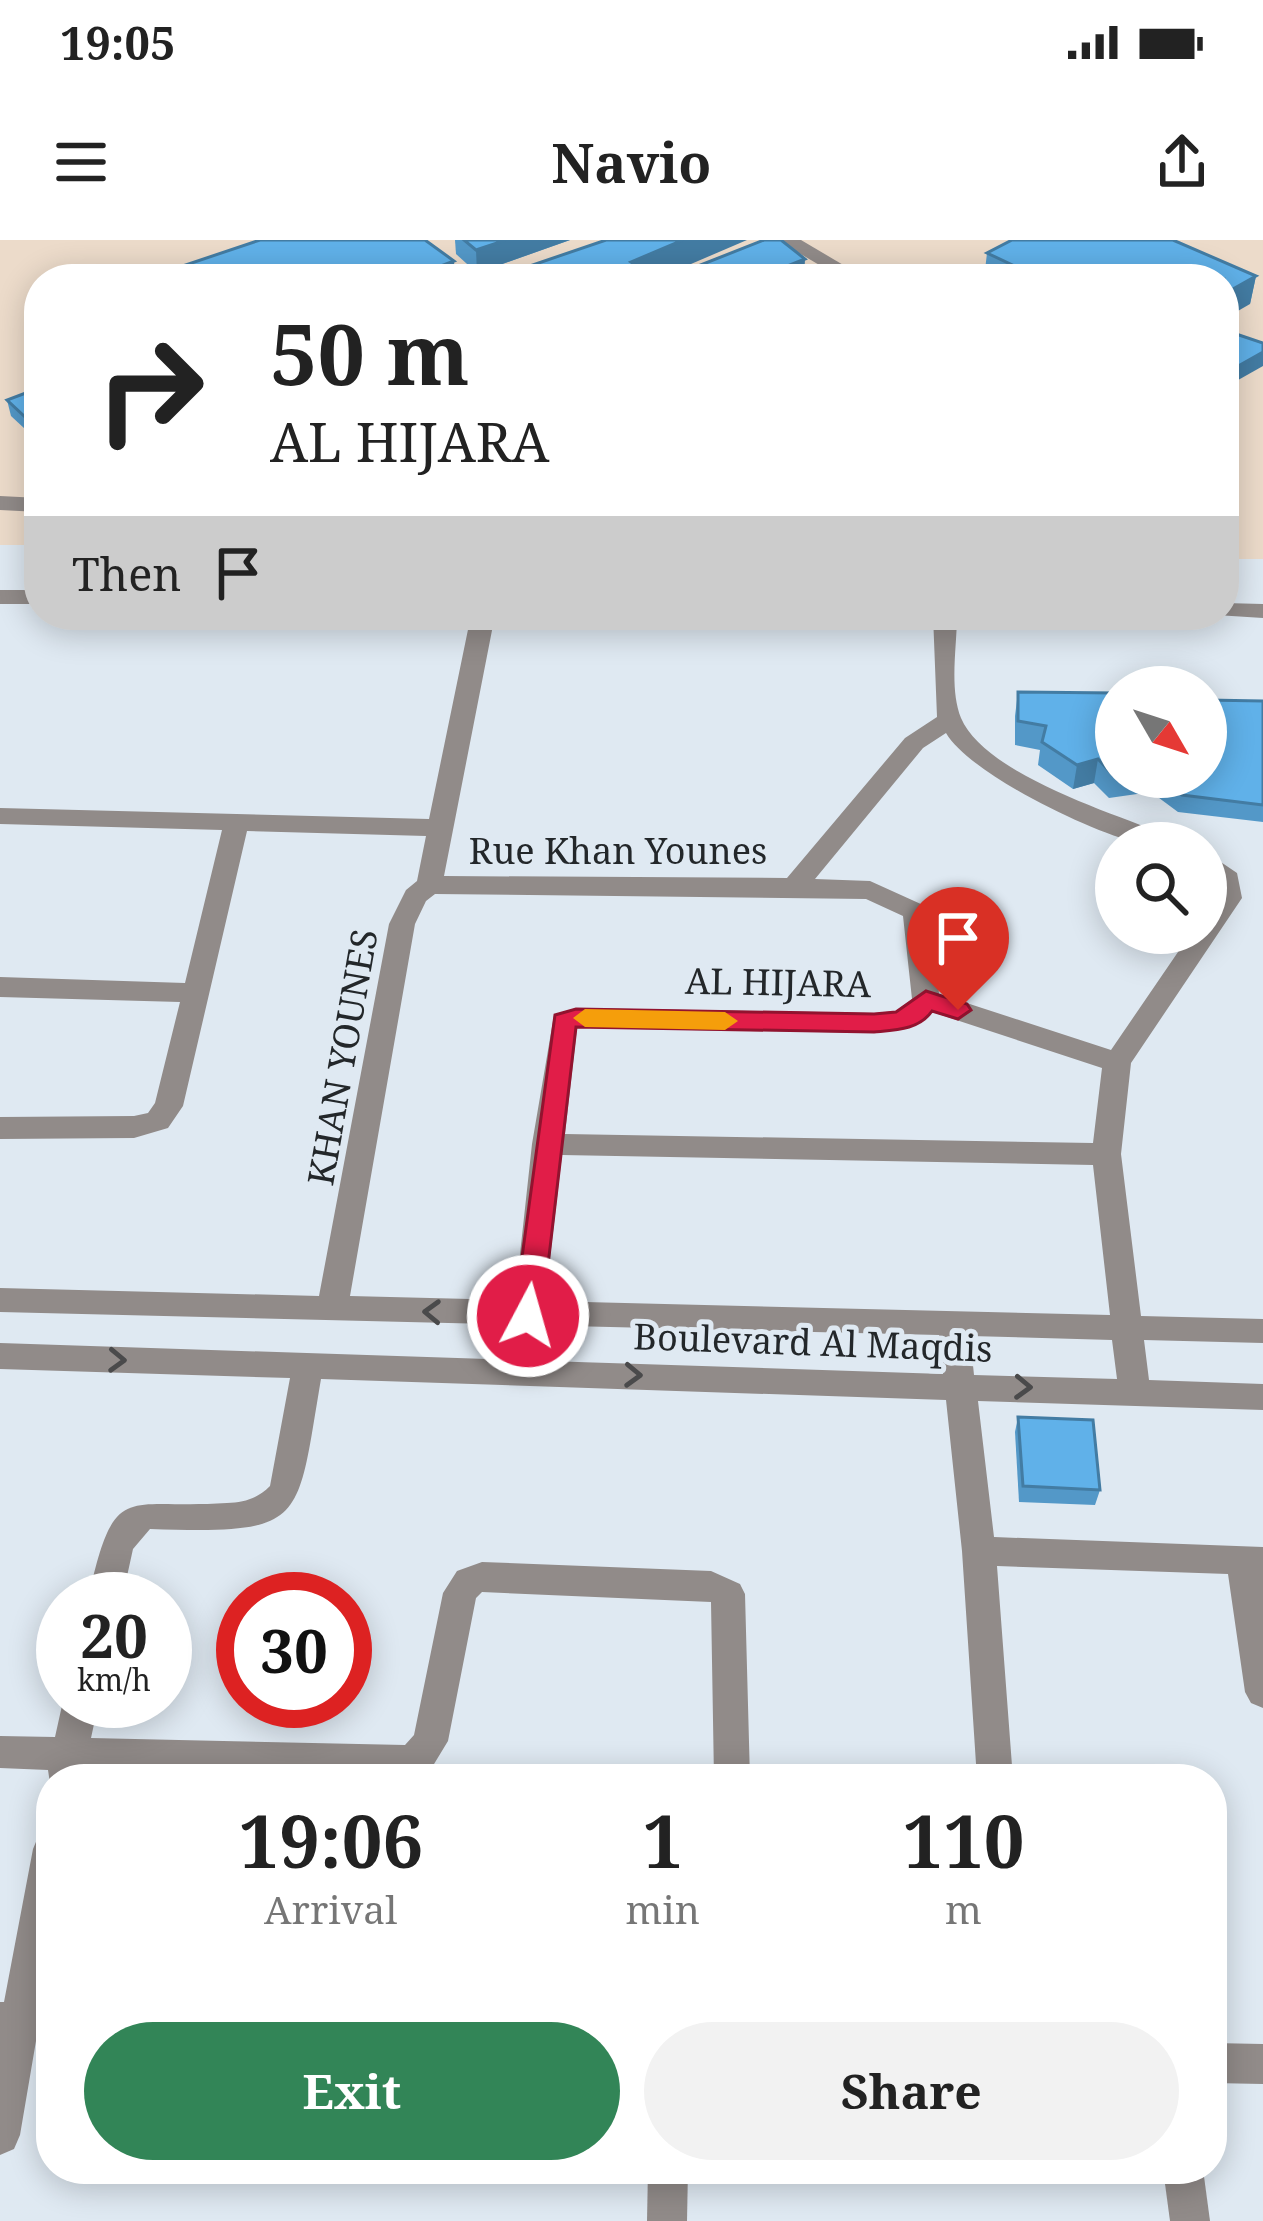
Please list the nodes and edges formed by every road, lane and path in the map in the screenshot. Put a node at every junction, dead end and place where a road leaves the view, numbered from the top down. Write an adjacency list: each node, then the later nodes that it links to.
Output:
1 (787, 240): 2 (street)
2 (830, 264)
3 (480, 630): 9 (street, KHAN YOUNES)
4 (946, 630): 5 (street)
5 (949, 720): 8 (street); 11 (street, Rue Khan Younes)
6 (0, 815): 7 (street, Rue Khan Younes)
7 (237, 821): 9 (street, Rue Khan Younes); 14 (street)
8 (1114, 822)
9 (440, 828): 10 (street, KHAN YOUNES)
10 (429, 885): 11 (street, Rue Khan Younes); 21 (street, KHAN YOUNES)
11 (794, 887): 15 (street)
12 (1190, 954): 16 (street)
13 (0, 987): 14 (street)
14 (196, 992): 17 (street)
15 (926, 1000): 16 (street); 18 (street, AL HIJARA)
16 (1117, 1061): 19 (street)
17 (0, 1127)
18 (547, 1144): 19 (street); 22 (street)
19 (1106, 1154): 23 (street)
20 (0, 1300): 21 (street, Boulevard Al Maqdis)
21 (332, 1309): 22 (street, Boulevard Al Maqdis, one-way to 21)
22 (528, 1316): 24 (street, Boulevard Al Maqdis)
23 (1125, 1325): 24 (street, Boulevard Al Maqdis); 25 (street, Boulevard Al Maqdis); 29 (street)
24 (953, 1326): 28 (street)
25 (1263, 1331)
26 (0, 1356): 27 (street, Boulevard Al Maqdis, one-way to 27)
27 (308, 1366): 28 (street, Boulevard Al Maqdis, one-way to 28); 33 (street)
28 (960, 1385): 29 (street, Boulevard Al Maqdis, one-way to 29); 31 (street)
29 (1134, 1391): 30 (street, Boulevard Al Maqdis)
30 (1263, 1397)
31 (980, 1551): 32 (street); 41 (street)
32 (1253, 1561): 34 (street)
33 (112, 1572)
34 (1263, 1692)
35 (75, 1728): 38 (street)
36 (0, 1752): 37 (street)
37 (57, 1764)
38 (67, 1764)
39 (403, 1764): 40 (street)
40 (732, 1764)
41 (994, 1764)
42 (36, 1941): 43 (street)
43 (23, 2021): 46 (street)
44 (1227, 2063): 45 (street)
45 (1263, 2064)
46 (0, 2135)
47 (668, 2184): 49 (street)
48 (1185, 2184): 50 (street)
49 (667, 2221)
50 (1190, 2221)

